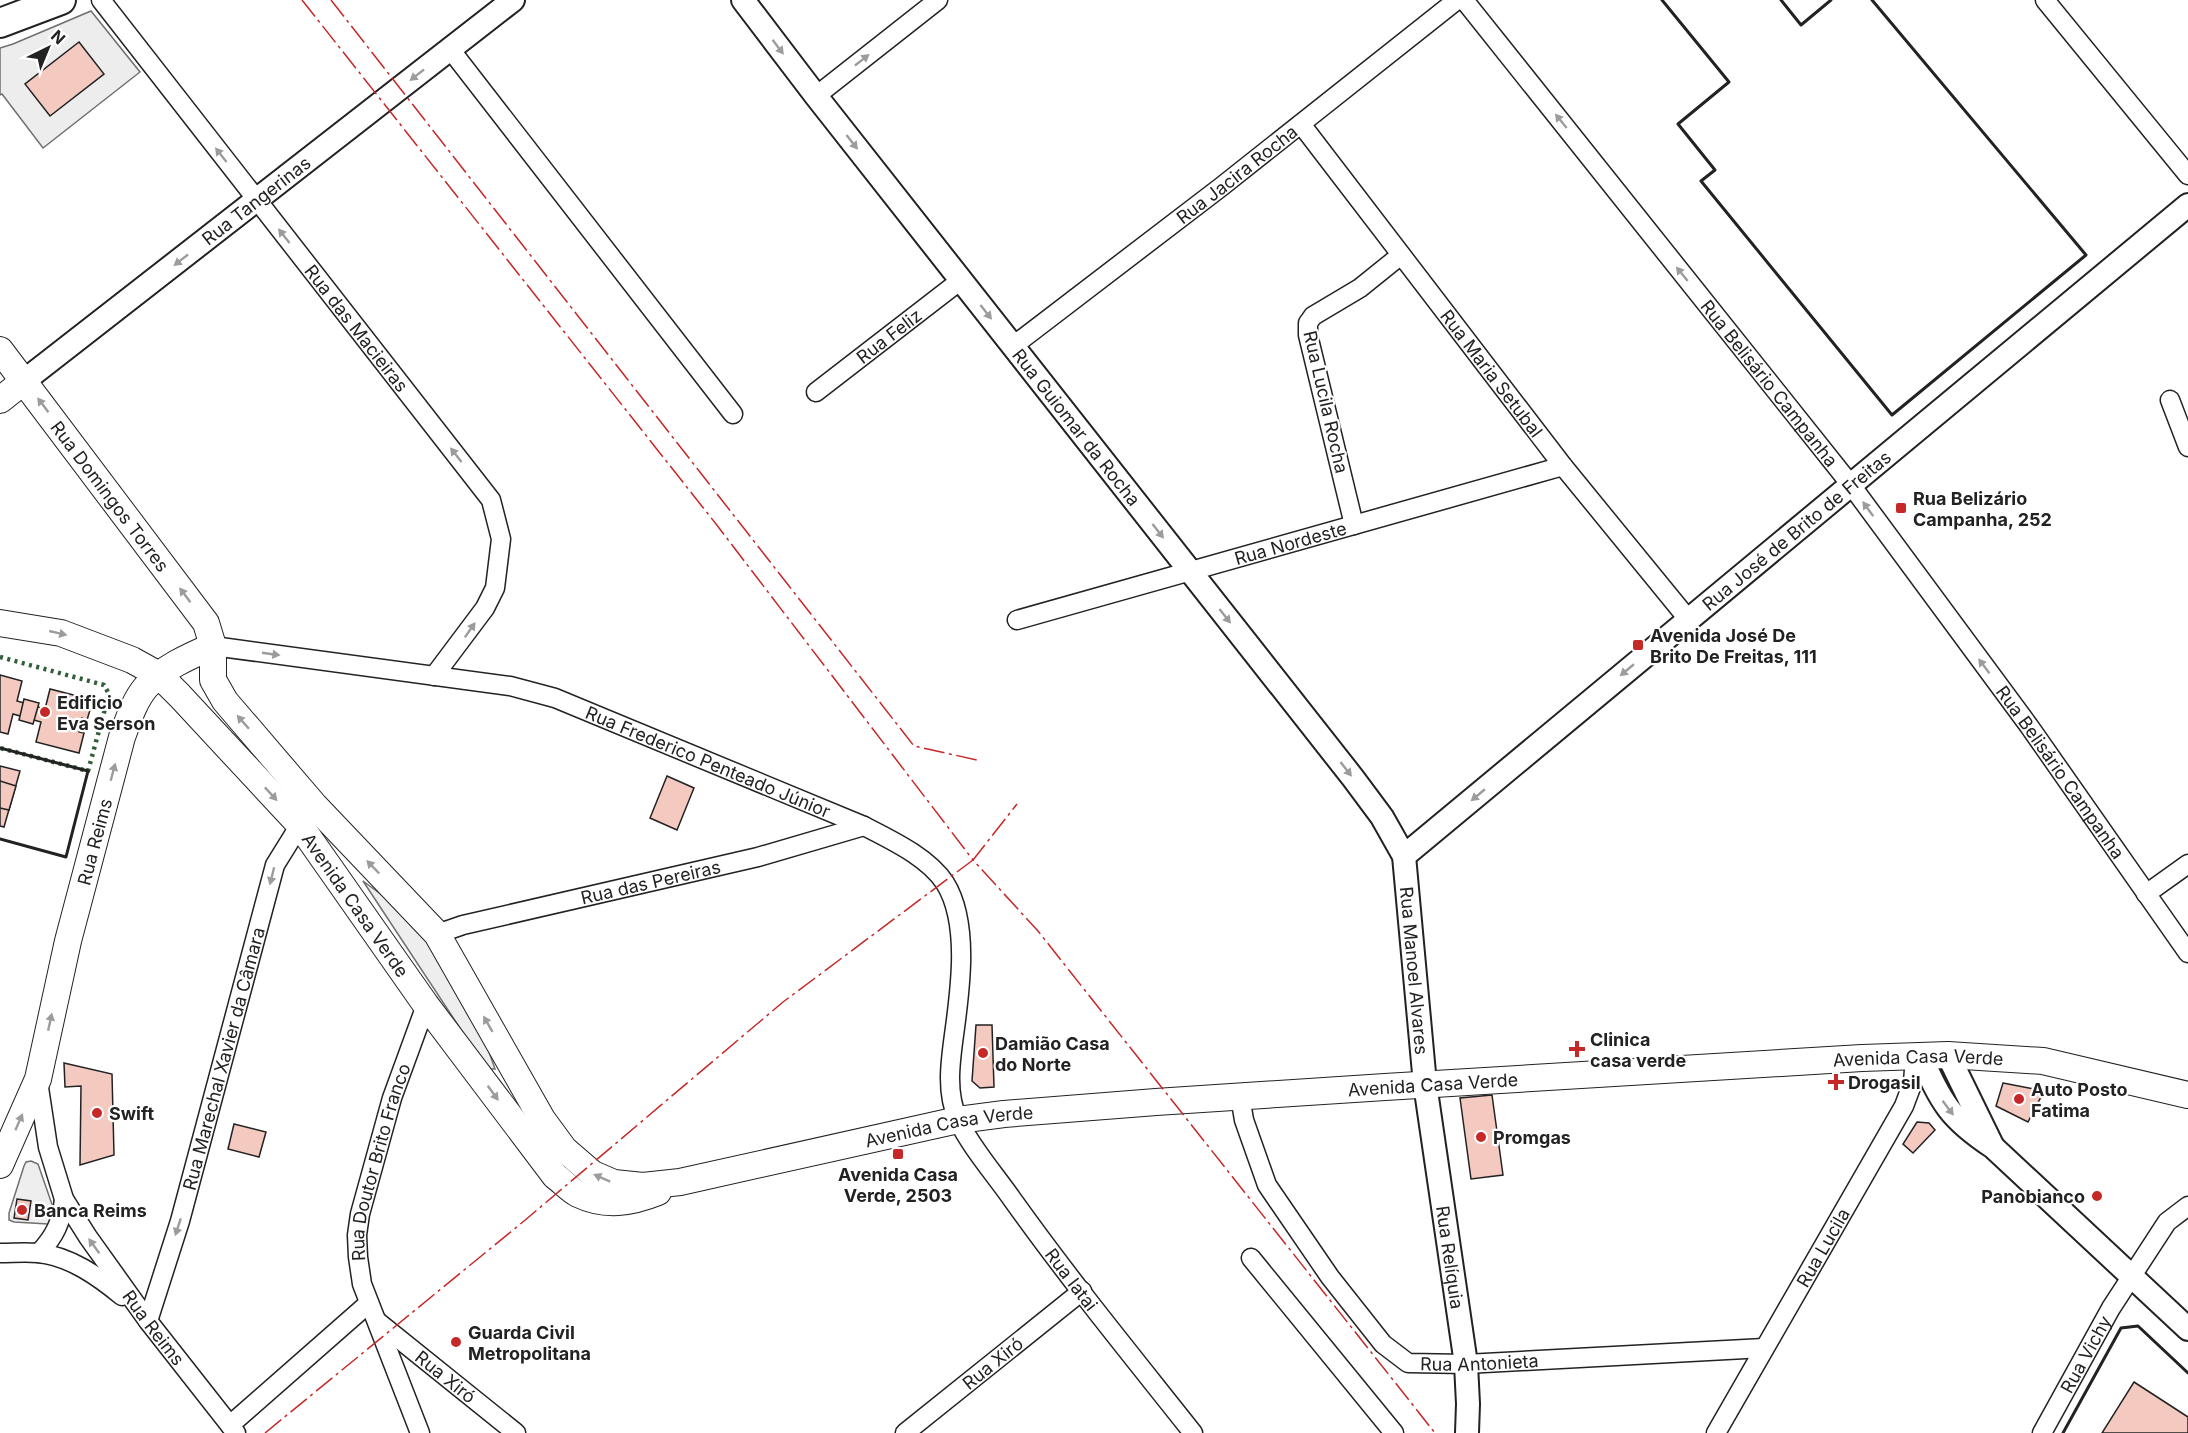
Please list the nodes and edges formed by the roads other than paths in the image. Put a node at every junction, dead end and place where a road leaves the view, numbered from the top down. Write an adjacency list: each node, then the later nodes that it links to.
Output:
1 (61, 0): 9 (main road)
2 (101, 0): 14 (street, Rua das Macieiras, one-way to 2)
3 (513, 0): 10 (street, Rua Tangerinas)
4 (743, 0): 11 (street, Rua Guiomar da Rocha, one-way to 11)
5 (938, 0): 11 (street, one-way to 5)
6 (1457, 0): 12 (street, Rua Jacira Rocha)
7 (1464, 0): 27 (street, Rua Belisário Campanha, one-way to 7)
8 (2044, 0): 13 (street)
9 (0, 23)
10 (450, 49): 14 (street, Rua Tangerinas, one-way to 14); 24 (street)
11 (816, 96): 17 (street, Rua Guiomar da Rocha, one-way to 17)
12 (1302, 124): 16 (street, Rua Maria Setubal); 18 (street, Rua Jacira Rocha)
13 (2188, 175)
14 (257, 201): 20 (street, Rua Tangerinas, one-way to 20); 35 (street, Rua das Macieiras, one-way to 14)
15 (2188, 205): 27 (street, Rua José de Brito de Freitas)
16 (1401, 255): 26 (street, Rua Maria Setubal); 28 (street, Rua Lucila Rocha)
17 (961, 280): 18 (street, Rua Guiomar da Rocha, one-way to 18); 21 (street, Rua Feliz)
18 (1012, 346): 29 (street, Rua Guiomar da Rocha, one-way to 29)
19 (0, 350): 20 (main road, Rua Domingos Torres)
20 (24, 381): 22 (main road, Rua Tangerinas); 33 (main road, Rua Domingos Torres, one-way to 20)
21 (816, 392)
22 (0, 400)
23 (2170, 400): 25 (street)
24 (733, 414)
25 (2188, 447)
26 (1563, 466): 28 (street, Rua Nordeste); 30 (street, Rua Maria Setubal)
27 (1851, 485): 30 (street, Rua José de Brito de Freitas); 40 (street, Rua Belisário Campanha, one-way to 27)
28 (1354, 525): 29 (street, Rua Nordeste)
29 (1189, 570): 31 (street, Rua Nordeste); 38 (street, Rua Guiomar da Rocha, one-way to 38)
30 (1688, 619): 38 (street, Rua José de Brito de Freitas, one-way to 38)
31 (1017, 620)
32 (0, 623): 34 (main road, Avenida Casa Verde, one-way to 34)
33 (213, 646): 34 (main road, Rua Reims); 35 (street, Rua Frederico Penteado Júnior, one-way to 35); 36 (main road, Avenida Casa Verde, one-way to 33)
34 (159, 675): 36 (main road, Avenida Casa Verde, one-way to 36); 46 (main road, Rua Reims, one-way to 34)
35 (434, 676): 37 (street, Rua Frederico Penteado Júnior)
36 (307, 815): 41 (main road, Avenida Casa Verde, one-way to 36); 43 (main road, Avenida Casa Verde); 62 (street, Rua Marechal Xavier da Câmara, one-way to 62)
37 (864, 826): 41 (street, Rua das Pereiras); 50 (street, Rua Frederico Penteado Júnior)
38 (1404, 856): 47 (street, Rua Manoel Alvares)
39 (2188, 864): 40 (street)
40 (2146, 894): 42 (street, Rua Belisário Campanha)
41 (437, 934): 53 (main road, Avenida Casa Verde, one-way to 41)
42 (2188, 953)
43 (426, 1005): 53 (main road, Avenida Casa Verde, one-way to 53); 61 (street, Rua Doutor Brito Franco)
44 (1948, 1055): 45 (main road, Avenida Casa Verde); 48 (main road, Avenida Casa Verde); 51 (street)
45 (1918, 1057): 47 (main road, Avenida Casa Verde); 51 (street, one-way to 51); 65 (street, Rua Lucila)
46 (38, 1079): 52 (main road, Rua Reims, one-way to 46); 54 (street, Rua Reims)
47 (1425, 1084): 49 (main road, Avenida Casa Verde); 66 (street, Rua Relíquia)
48 (2188, 1095)
49 (1240, 1096): 50 (main road, Avenida Casa Verde); 66 (street, Rua Antonieta)
50 (958, 1120): 53 (main road, Avenida Casa Verde); 60 (street, Rua Iatai)
51 (1993, 1147): 59 (street)
52 (0, 1165)
53 (680, 1182)
54 (64, 1199): 57 (street); 62 (street, Rua Reims, one-way to 54)
55 (2188, 1206): 59 (street, Rua Vichy)
56 (0, 1253): 57 (street)
57 (39, 1253): 62 (street)
58 (1251, 1258): 72 (street)
59 (2132, 1276): 64 (street); 75 (street, Rua Vichy)
60 (1082, 1291): 70 (street, Rua Xiró); 71 (street, Rua Iatai)
61 (369, 1303): 63 (street, Rua Doutor Brito Franco); 67 (street)
62 (144, 1315): 67 (street, Rua Reims)
63 (376, 1321): 68 (street, Rua Doutor Brito Franco); 69 (street, Rua Xiró)
64 (2188, 1329)
65 (1764, 1348): 66 (street, Rua Antonieta); 74 (street, Rua Lucila)
66 (1466, 1364): 73 (street, Rua Relíquia)
67 (233, 1429)
68 (420, 1433)
69 (516, 1433)
70 (905, 1433)
71 (1193, 1433)
72 (1394, 1433)
73 (1467, 1433)
74 (1716, 1433)
75 (2042, 1433)

